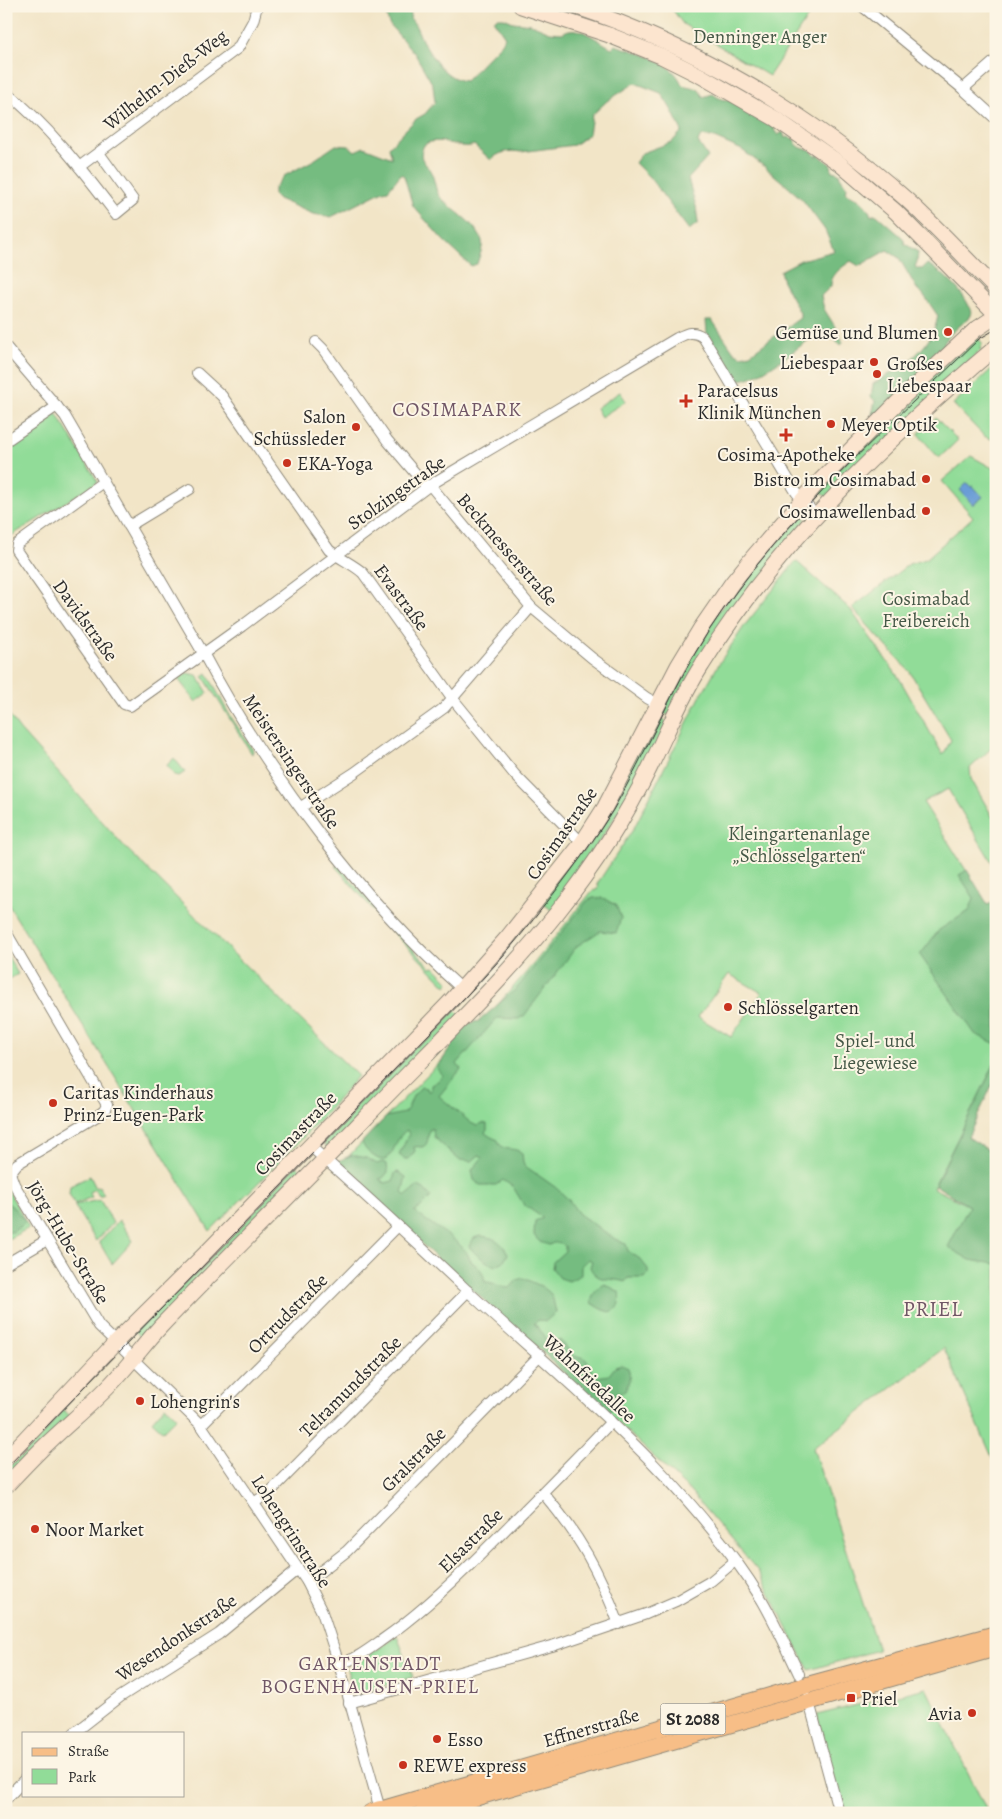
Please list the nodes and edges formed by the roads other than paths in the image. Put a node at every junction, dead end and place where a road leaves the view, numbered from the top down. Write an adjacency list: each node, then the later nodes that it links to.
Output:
1 (257, 6): 9 (street, Wilhelm-Dieß-Weg)
2 (521, 6): 12 (main road)
3 (574, 6): 11 (main road)
4 (868, 8): 6 (street)
5 (996, 60): 6 (street)
6 (963, 89): 8 (street)
7 (6, 92): 10 (street)
8 (996, 119)
9 (99, 153): 10 (street, Wilhelm-Dieß-Weg); 10 (street)
10 (79, 168)
11 (996, 289)
12 (996, 315): 22 (main road, Cosimastraße)
13 (316, 342): 20 (street, Beckmesserstraße)
14 (6, 347): 17 (street, Meistersingerstraße)
15 (996, 347): 23 (main road)
16 (197, 373): 25 (street, Evastraße)
17 (57, 406): 18 (street); 19 (street, Meistersingerstraße)
18 (6, 442)
19 (103, 482): 24 (street, Meistersingerstraße); 30 (street, Davidstraße)
20 (428, 486): 22 (street, Stolzingstraße); 25 (street, Stolzingstraße); 26 (street, Beckmesserstraße)
21 (190, 489): 24 (street)
22 (801, 500): 23 (street); 29 (main road, Cosimastraße)
23 (816, 516): 35 (main road)
24 (129, 526): 27 (street, Meistersingerstraße)
25 (336, 556): 27 (street, Stolzingstraße); 28 (street, Evastraße)
26 (531, 607): 28 (street); 29 (street, Beckmesserstraße)
27 (203, 653): 30 (street, Stolzingstraße); 31 (street, Meistersingerstraße)
28 (453, 699): 31 (street); 32 (street, Evastraße)
29 (658, 704): 32 (main road, Cosimastraße)
30 (130, 706)
31 (301, 808): 34 (street, Meistersingerstraße)
32 (582, 843): 34 (main road, Cosimastraße)
33 (6, 932): 39 (street, Jörg-Hube-Straße)
34 (462, 989): 35 (main road); 36 (main road, Cosimastraße)
35 (478, 1003): 37 (main road)
36 (310, 1146): 37 (street, Wahnfriedallee); 42 (main road, Cosimastraße)
37 (325, 1159): 38 (street, Wahnfriedallee); 44 (main road)
38 (398, 1226): 41 (street, Wahnfriedallee); 46 (street, Ortrudstraße)
39 (47, 1240): 40 (street); 42 (street, Jörg-Hube-Straße)
40 (6, 1264)
41 (468, 1291): 43 (street, Wahnfriedallee); 50 (street, Telramundstraße)
42 (116, 1342): 44 (street); 47 (main road, Cosimastraße)
43 (540, 1355): 45 (street, Wahnfriedallee); 53 (street, Gralstraße)
44 (134, 1359): 46 (street, Lohengrinstraße); 48 (main road)
45 (611, 1422): 49 (street, Elsastraße); 51 (street, Wahnfriedallee)
46 (202, 1425): 50 (street, Lohengrinstraße)
47 (6, 1458)
48 (6, 1486)
49 (543, 1493): 54 (street); 57 (street, Elsastraße)
50 (254, 1502): 52 (street, Lohengrinstraße)
51 (736, 1561): 54 (street); 58 (street, Wahnfriedallee)
52 (298, 1569): 53 (street, Lohengrinstraße); 60 (street, Wesendonkstraße)
53 (307, 1582): 57 (street, Lohengrinstraße)
54 (619, 1624): 59 (street)
55 (996, 1634): 58 (main road, Effnerstraße / St 2088)
56 (996, 1648): 58 (main road, Effnerstraße / St 2088)
57 (339, 1664): 59 (street, Lohengrinstraße)
58 (804, 1687): 63 (main road, Effnerstraße / St 2088); 64 (main road, Effnerstraße); 65 (street, Wahnfriedallee)
59 (349, 1703): 63 (street, Lohengrinstraße)
60 (75, 1732)
61 (22, 1782): 62 (street)
62 (6, 1799)
63 (377, 1812)
64 (422, 1813)
65 (839, 1813)

